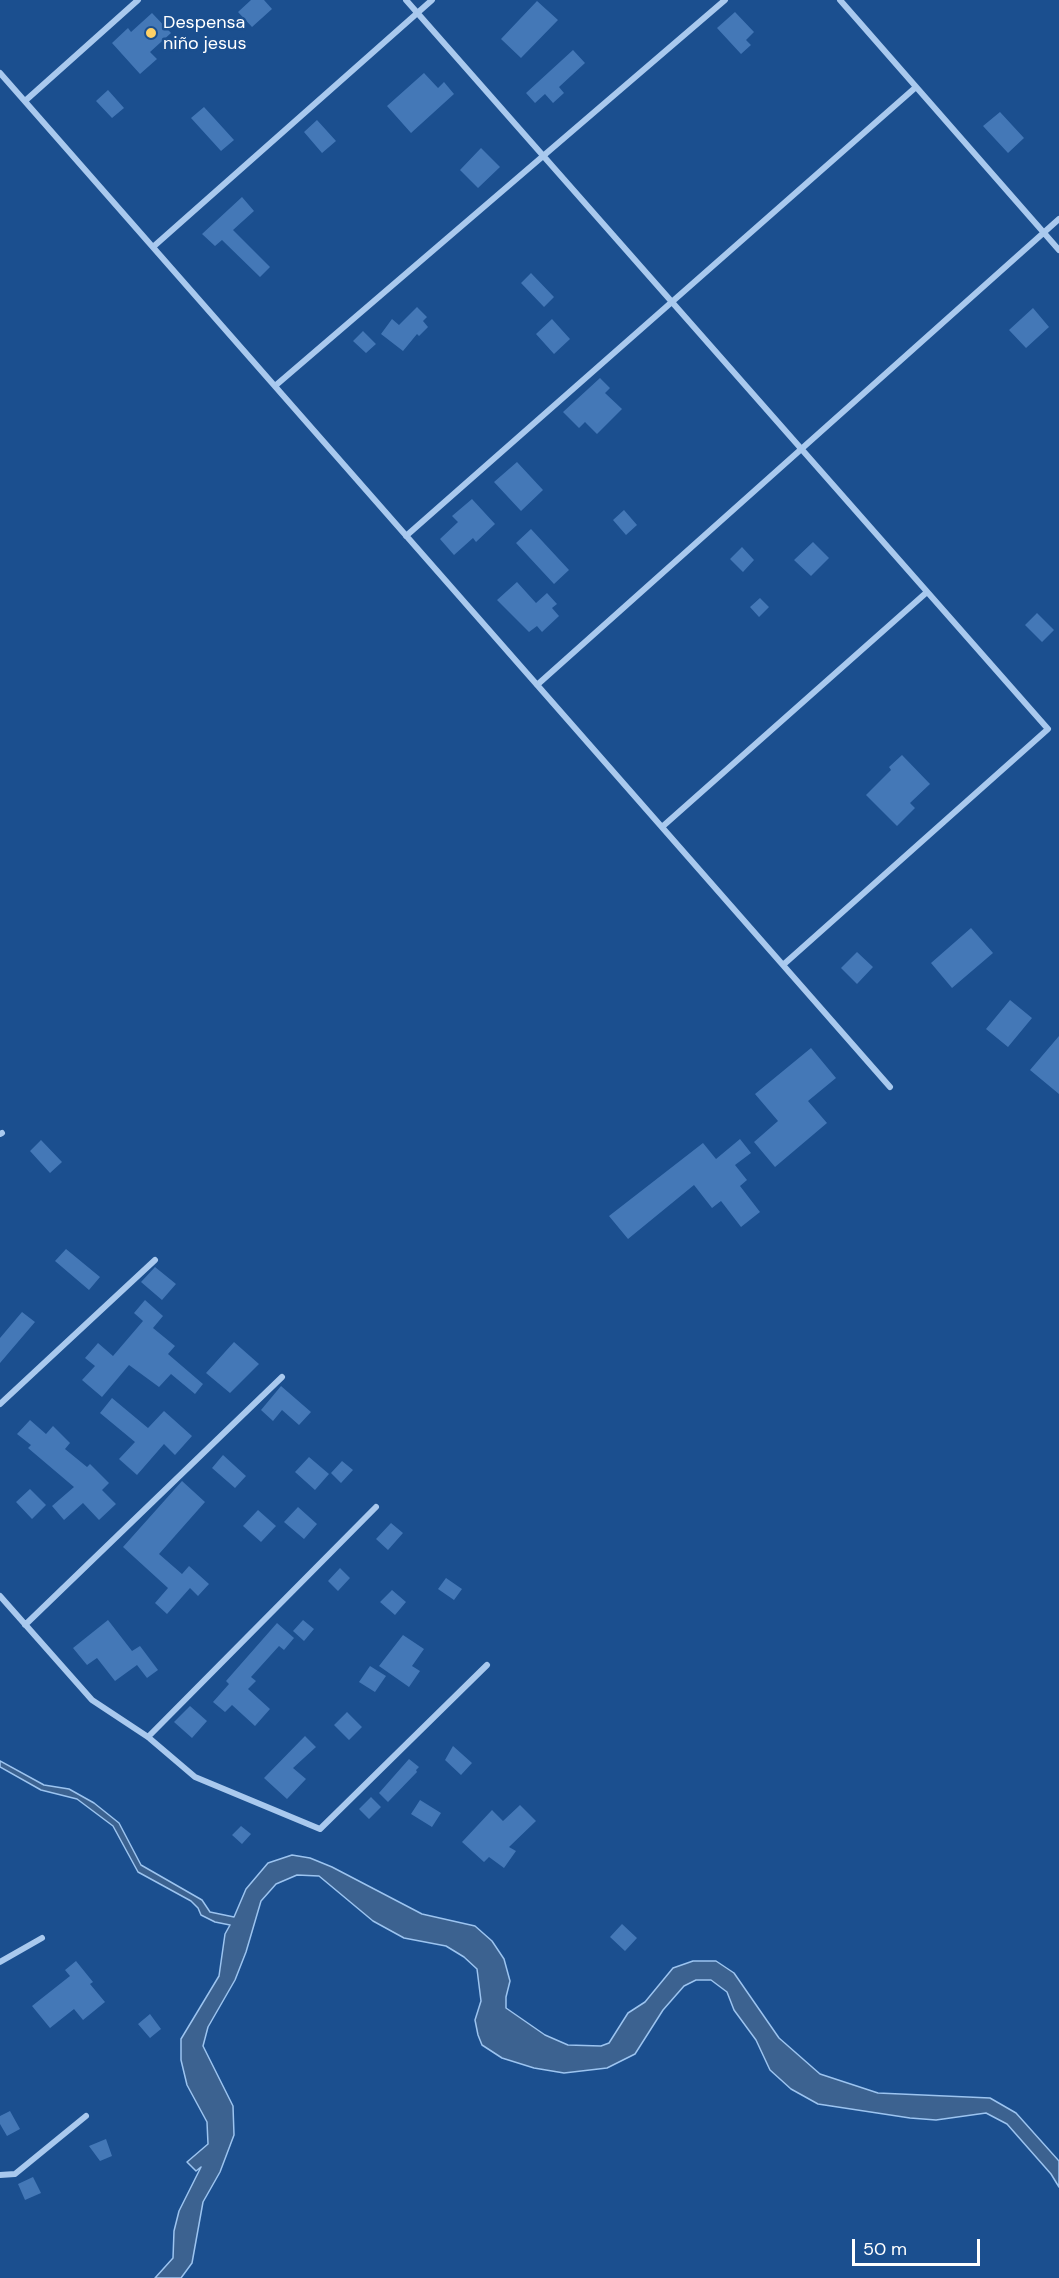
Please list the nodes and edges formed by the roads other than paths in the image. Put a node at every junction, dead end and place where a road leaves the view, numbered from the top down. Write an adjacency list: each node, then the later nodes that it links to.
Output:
1 (138, 0): 9 (street)
2 (406, 0): 6 (street)
3 (432, 0): 6 (street)
4 (725, 0): 10 (street)
5 (840, 0): 8 (street)
6 (417, 13): 10 (street); 13 (street)
7 (0, 73): 9 (street)
8 (916, 87): 12 (street); 15 (street)
9 (25, 101): 13 (street)
10 (543, 156): 15 (street); 16 (street)
11 (1059, 219): 12 (street)
12 (1044, 232): 14 (street); 17 (street)
13 (153, 247): 16 (street)
14 (1059, 250)
15 (672, 302): 17 (street); 18 (street)
16 (275, 386): 18 (street)
17 (801, 449): 19 (street); 20 (street)
18 (406, 536): 20 (street)
19 (927, 592): 21 (street); 22 (street)
20 (537, 685): 21 (street)
21 (662, 827): 22 (street)
22 (783, 965): 23 (street)
23 (890, 1087)
24 (155, 1260): 26 (street)
25 (282, 1377): 29 (street)
26 (0, 1404)
27 (376, 1508): 31 (street)
28 (0, 1596): 29 (street)
29 (25, 1625): 31 (street)
30 (487, 1665): 31 (street)
31 (148, 1737)
32 (42, 1938): 33 (street)
33 (0, 1962)
34 (86, 2116): 35 (street)
35 (0, 2175)

